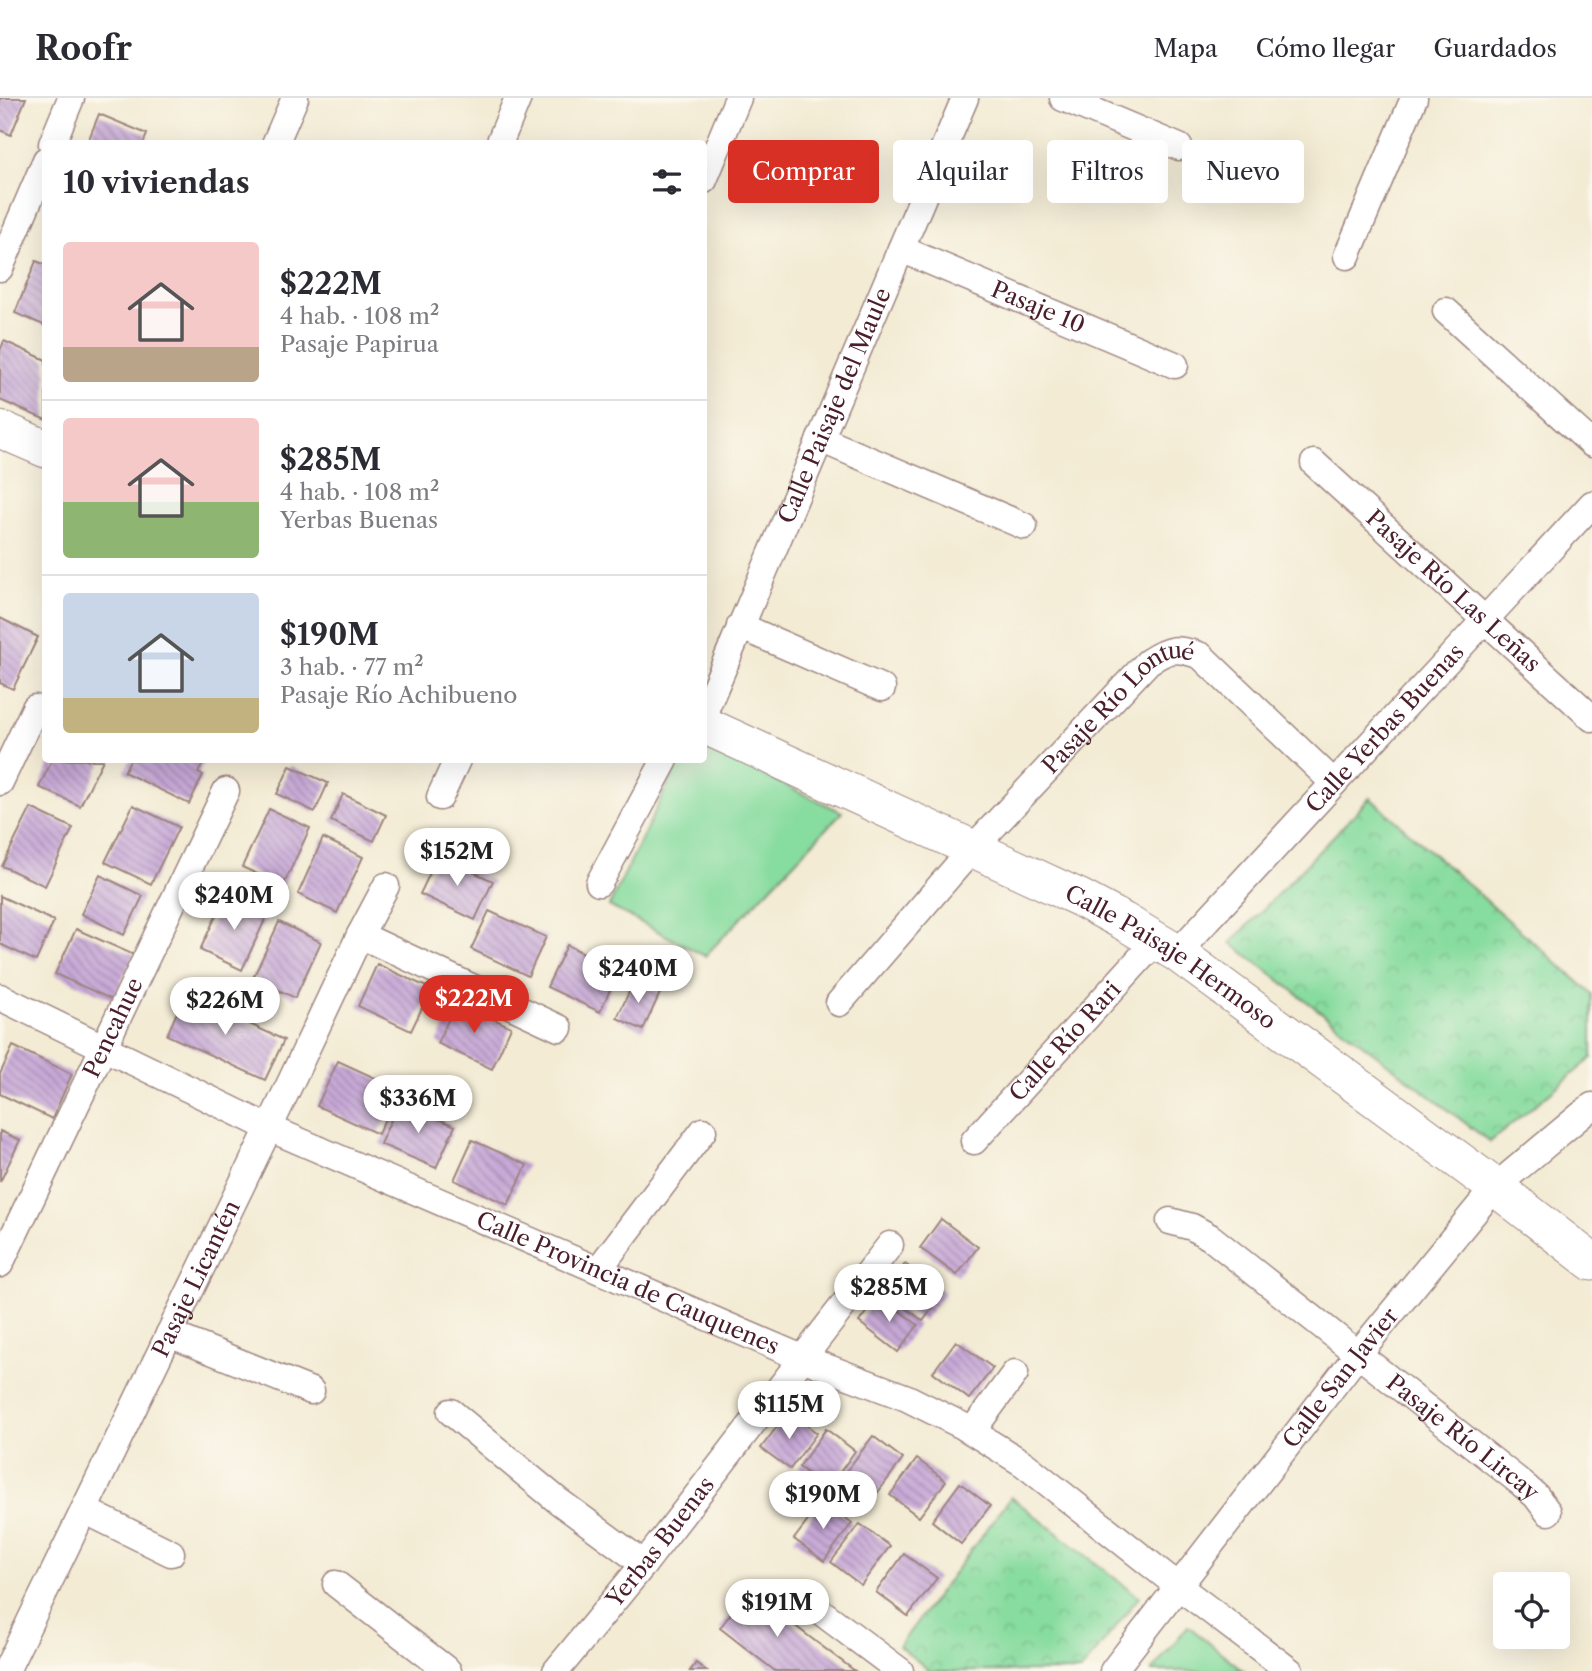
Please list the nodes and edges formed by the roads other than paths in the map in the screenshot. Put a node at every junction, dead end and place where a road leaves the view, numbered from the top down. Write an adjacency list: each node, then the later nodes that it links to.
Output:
1 (71, 98): 8 (street)
2 (295, 98): 9 (street)
3 (518, 98): 10 (street)
4 (738, 98): 13 (street)
5 (965, 98): 14 (street, Calle Paisaje del Maule)
6 (1063, 98): 11 (street)
7 (1414, 98): 15 (street)
8 (54, 140)
9 (277, 140)
10 (501, 140)
11 (1179, 147)
12 (42, 169): 16 (street)
13 (707, 173)
14 (901, 249): 18 (street, Pasaje 10); 20 (street, Calle Paisaje del Maule)
15 (1347, 256)
16 (0, 268)
17 (1446, 311): 21 (street)
18 (1175, 365)
19 (0, 429): 22 (street)
20 (820, 439): 25 (street); 27 (street, Calle Paisaje del Maule)
21 (1592, 444)
22 (42, 447)
23 (1314, 463): 26 (street, Pasaje Río Las Leñas)
24 (1592, 504): 26 (street, Calle Yerbas Buenas)
25 (1024, 526)
26 (1485, 620): 31 (street, Pasaje Río Las Leñas); 36 (street, Calle Yerbas Buenas)
27 (740, 626): 28 (street); 29 (street, Calle Paisaje del Maule)
28 (882, 688)
29 (707, 706)
30 (35, 708): 35 (street)
31 (1592, 718)
32 (707, 726): 39 (street, Calle Paisaje Hermoso)
33 (456, 763): 38 (street)
34 (662, 763): 40 (street)
35 (0, 782)
36 (1334, 783): 39 (street, Pasaje Río Lontué); 43 (street, Calle Yerbas Buenas)
37 (226, 791): 47 (street, Pencahue)
38 (440, 797)
39 (973, 848): 43 (street, Calle Paisaje Hermoso); 45 (street, Pasaje Río Lontué)
40 (599, 883)
41 (386, 886): 42 (street, Pasaje Licantén)
42 (360, 935): 46 (street); 49 (street, Pasaje Licantén)
43 (1167, 947): 51 (street, Calle Río Rari); 52 (street, Calle Paisaje Hermoso)
44 (0, 997): 47 (street, Calle Provincia de Cauquenes)
45 (839, 1003)
46 (559, 1028)
47 (103, 1048): 49 (street, Calle Provincia de Cauquenes); 56 (street, Pencahue)
48 (1592, 1105): 52 (street, Calle San Javier)
49 (269, 1128): 57 (street, Calle Provincia de Cauquenes); 58 (street, Pasaje Licantén)
50 (703, 1132): 57 (street)
51 (974, 1141)
52 (1495, 1187): 55 (street, Calle Paisaje Hermoso); 59 (street, Calle San Javier)
53 (1170, 1221): 59 (street, Pasaje Río Lircay)
54 (890, 1245): 60 (street, Yerbas Buenas)
55 (1592, 1262)
56 (0, 1264)
57 (598, 1270): 60 (street, Calle Provincia de Cauquenes)
58 (169, 1334): 62 (street); 65 (street, Pasaje Licantén)
59 (1358, 1354): 66 (street, Pasaje Río Lircay); 70 (street, Calle San Javier)
60 (802, 1358): 64 (street, Calle Provincia de Cauquenes); 68 (street, Yerbas Buenas)
61 (1015, 1373): 64 (street)
62 (311, 1391)
63 (452, 1412): 68 (street)
64 (972, 1431): 70 (street, Calle Provincia de Cauquenes)
65 (83, 1510): 67 (street); 72 (street, Pasaje Licantén)
66 (1548, 1512)
67 (171, 1553)
68 (644, 1564): 74 (street, Yerbas Buenas)
69 (336, 1584): 73 (street)
70 (1178, 1586): 76 (street, Calle San Javier); 77 (street, Calle Provincia de Cauquenes)
71 (800, 1597): 75 (street)
72 (6, 1671)
73 (448, 1671)
74 (556, 1671)
75 (900, 1671)
76 (1113, 1671)
77 (1290, 1671)

